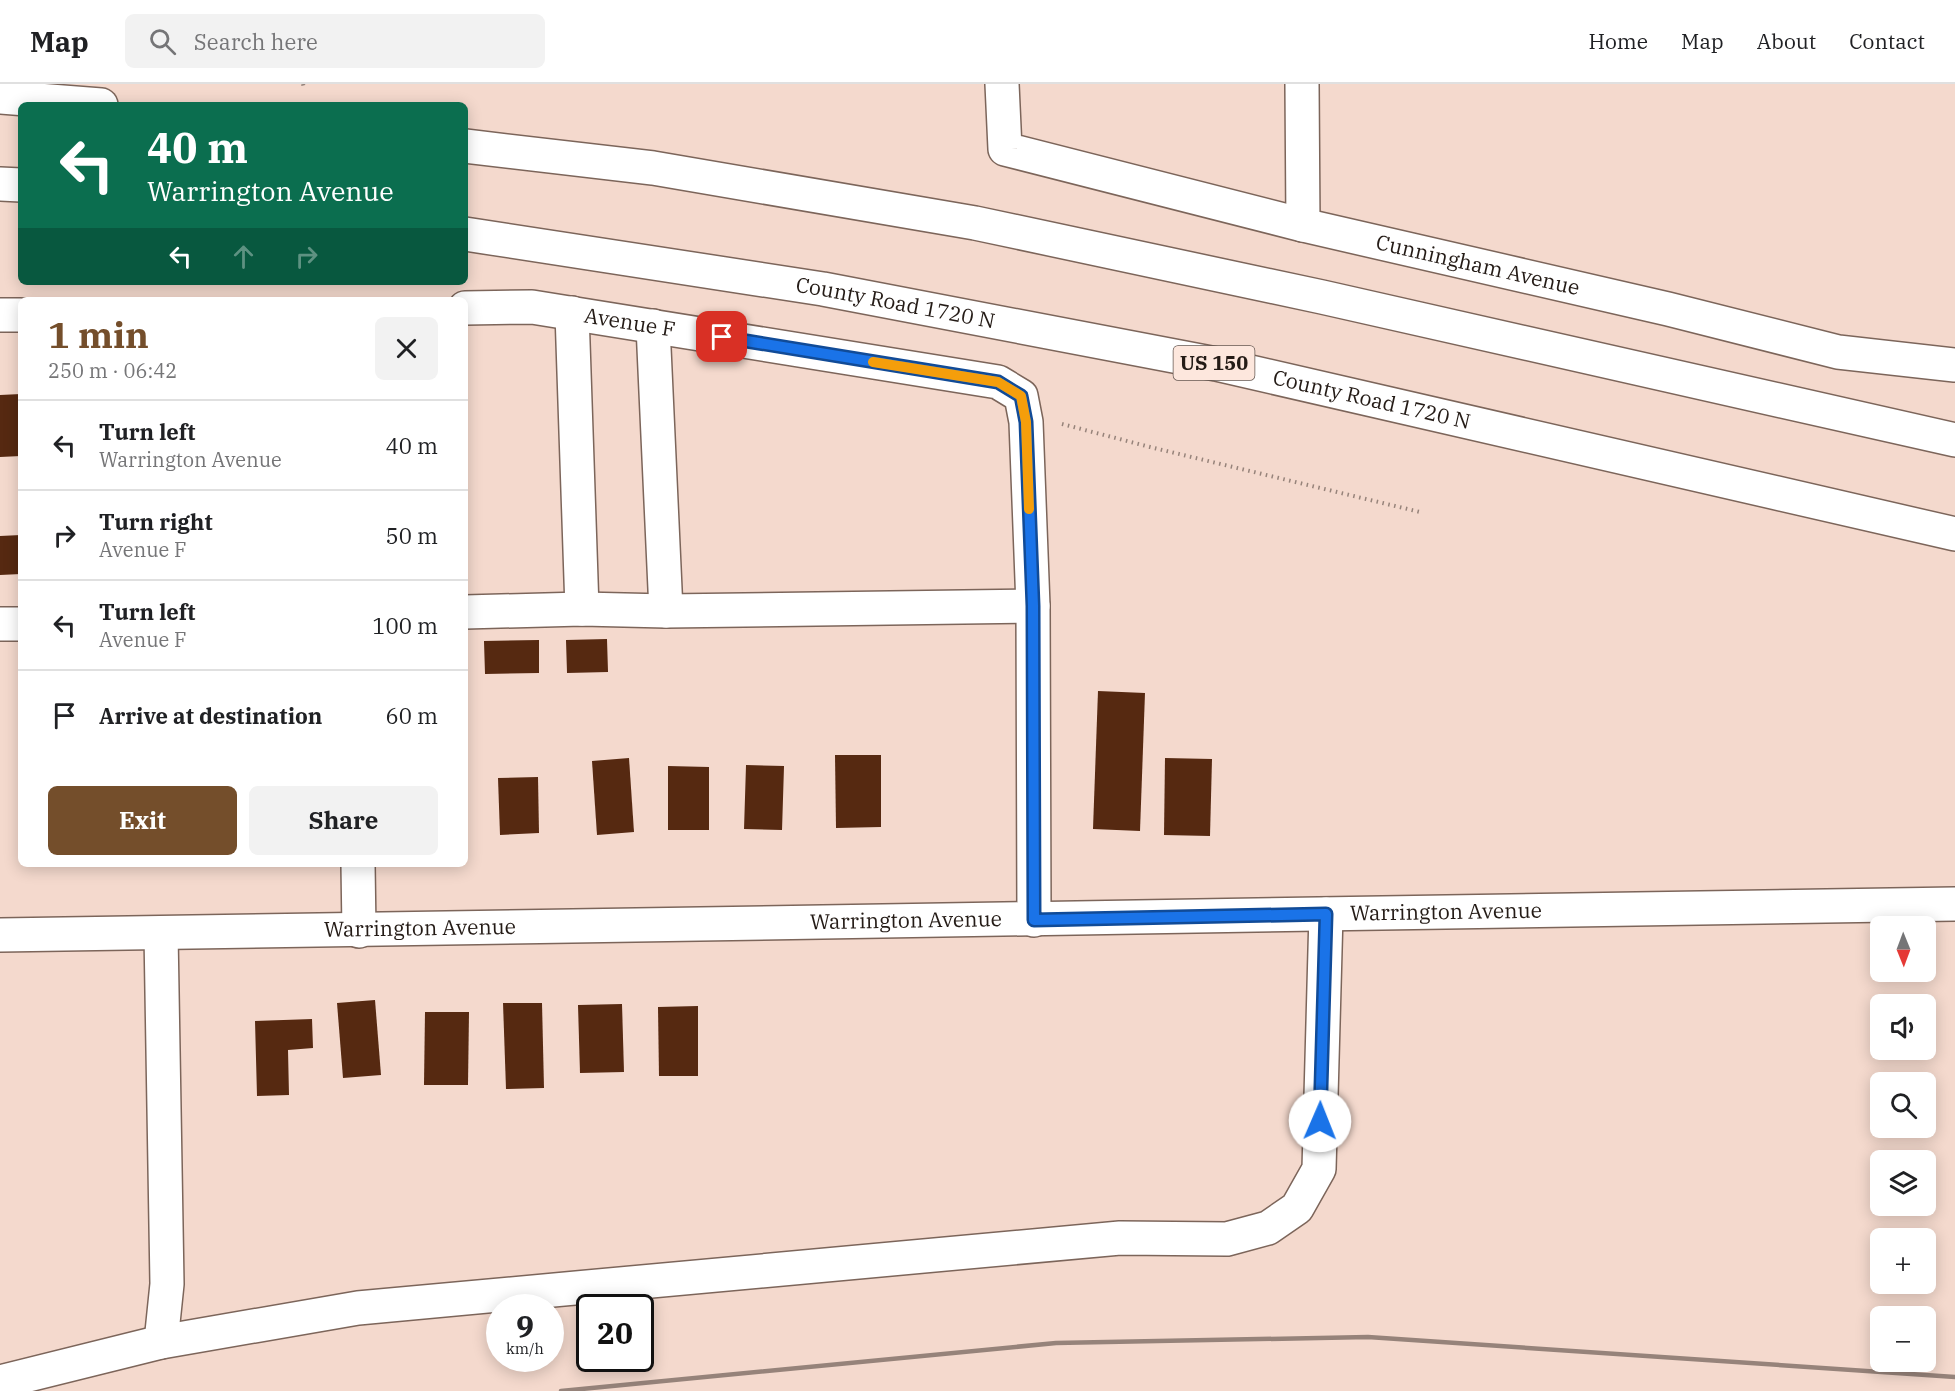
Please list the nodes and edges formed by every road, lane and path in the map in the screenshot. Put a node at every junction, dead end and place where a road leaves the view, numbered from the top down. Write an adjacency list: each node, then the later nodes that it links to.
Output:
1 (1002, 84): 8 (street, Cunningham Avenue)
2 (1302, 84): 8 (street)
3 (0, 97): 4 (street)
4 (63, 102)
5 (468, 146): 17 (street)
6 (0, 184): 7 (street)
7 (18, 185)
8 (1303, 225): 15 (street, Cunningham Avenue)
9 (468, 234): 19 (street, County Road 1720 N / US 150)
10 (468, 308): 11 (street, Avenue F)
11 (572, 313): 14 (street, Avenue F); 21 (street)
12 (0, 315): 13 (street)
13 (18, 315)
14 (653, 326): 20 (street, Avenue F); 22 (street)
15 (1955, 365)
16 (1053, 421): 18 (path)
17 (1955, 440)
18 (1420, 512)
19 (1955, 534)
20 (1033, 606): 22 (street); 29 (street, Avenue F)
21 (582, 609): 22 (street); 23 (street)
22 (666, 611)
23 (468, 612)
24 (0, 624): 25 (street)
25 (18, 624)
26 (358, 867): 30 (street)
27 (1955, 904): 28 (street, Warrington Avenue)
28 (1326, 914): 29 (street, Warrington Avenue); 33 (street)
29 (1034, 920): 30 (street, Warrington Avenue)
30 (359, 931): 31 (street, Warrington Avenue)
31 (161, 933): 32 (street, Warrington Avenue); 33 (street)
32 (0, 935)
33 (161, 1342): 34 (street)
34 (0, 1382)

